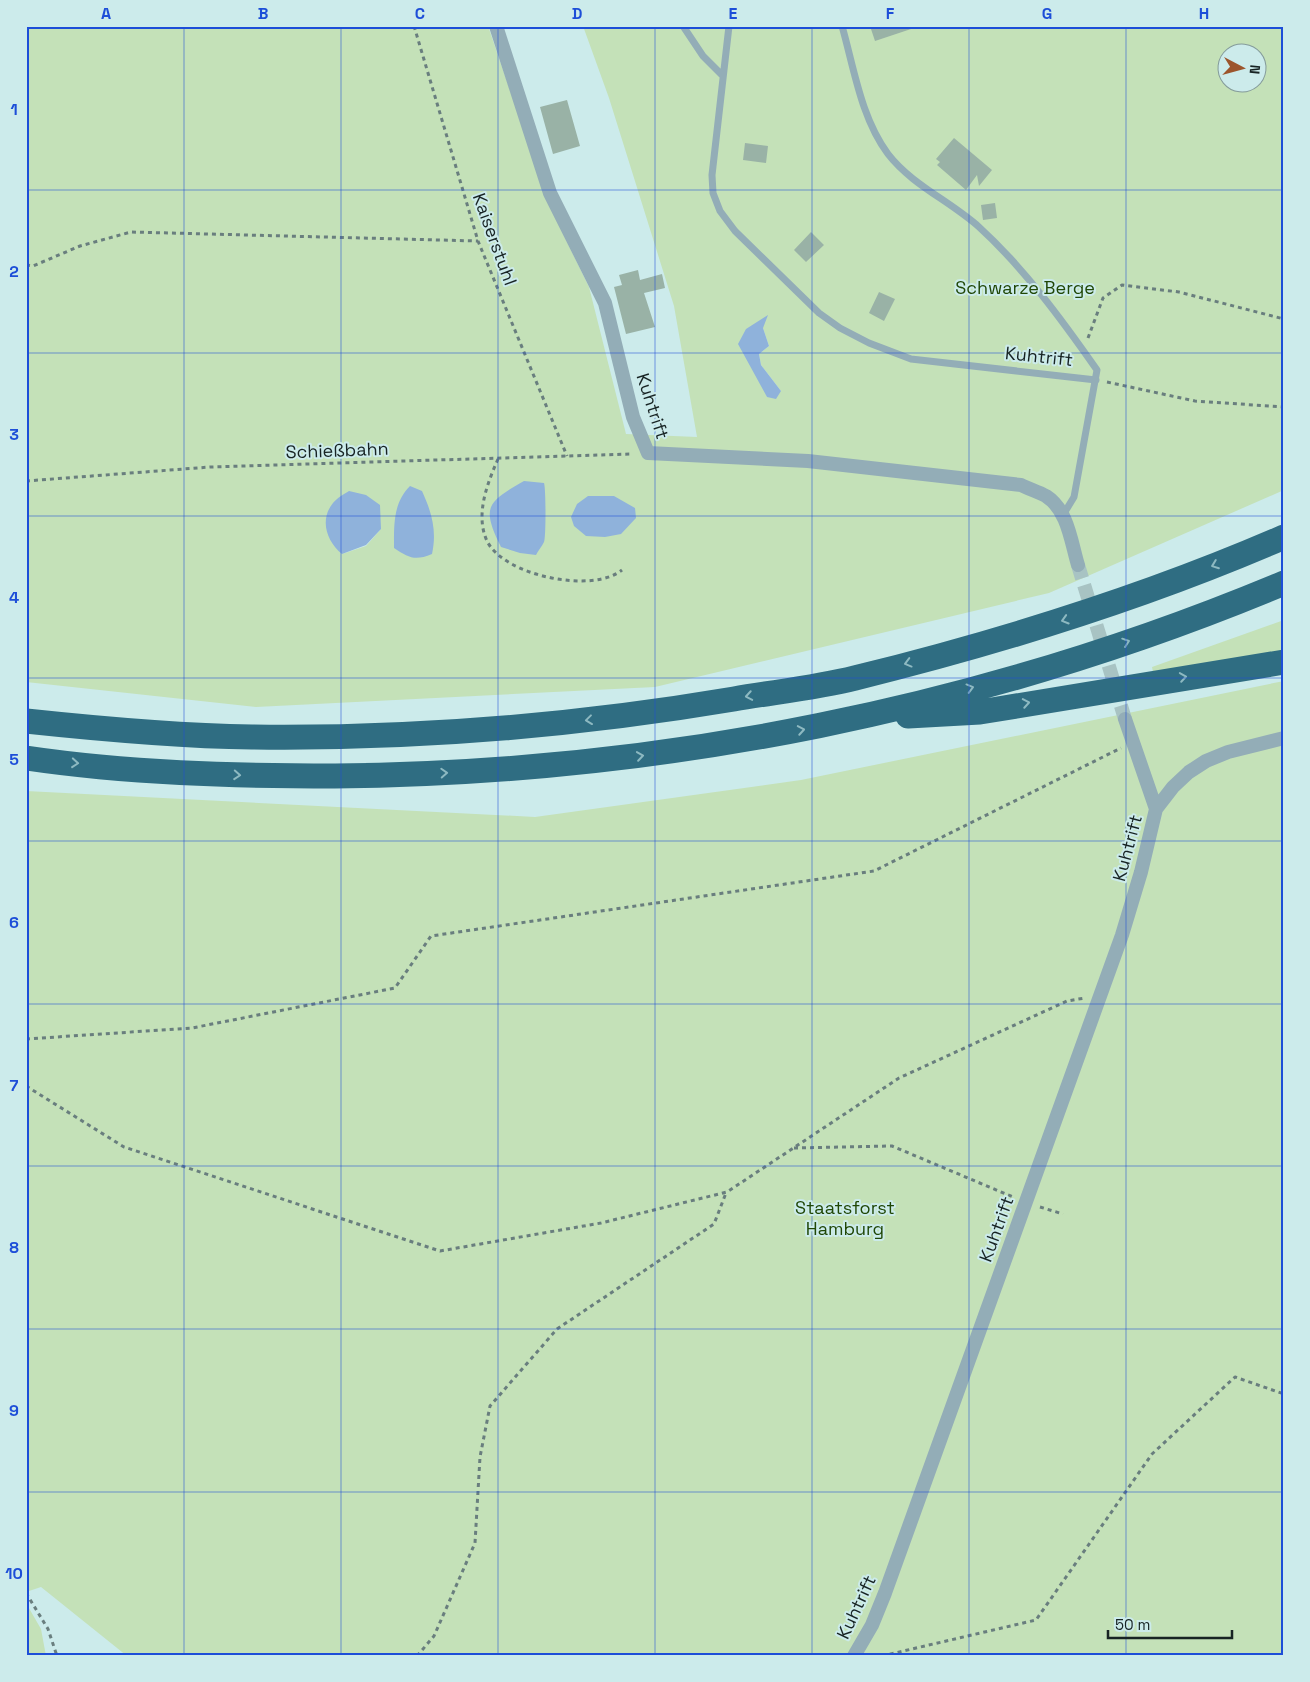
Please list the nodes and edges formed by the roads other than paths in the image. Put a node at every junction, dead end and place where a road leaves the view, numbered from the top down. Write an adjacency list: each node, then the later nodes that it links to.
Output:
1 (496, 26): 7 (street, Kuhtrift)
2 (683, 26): 5 (lane)
3 (729, 26): 5 (lane, Kuhtrift)
4 (842, 26): 6 (lane, Kuhtrift)
5 (723, 76): 6 (lane, Kuhtrift)
6 (1096, 380): 7 (lane, Kuhtrift)
7 (1063, 515): 9 (street, Kuhtrift)
8 (1284, 537): 14 (highway, one-way to 14)
9 (1078, 565)
10 (1284, 583): 13 (highway, one-way to 10)
11 (1284, 662): 13 (highway, one-way to 11)
12 (1125, 719): 17 (street, Kuhtrift)
13 (856, 720): 16 (highway, one-way to 13)
14 (26, 721)
15 (1284, 738): 17 (street, Kuhtrift)
16 (26, 758)
17 (1156, 809): 18 (street, Kuhtrift)
18 (854, 1656)

